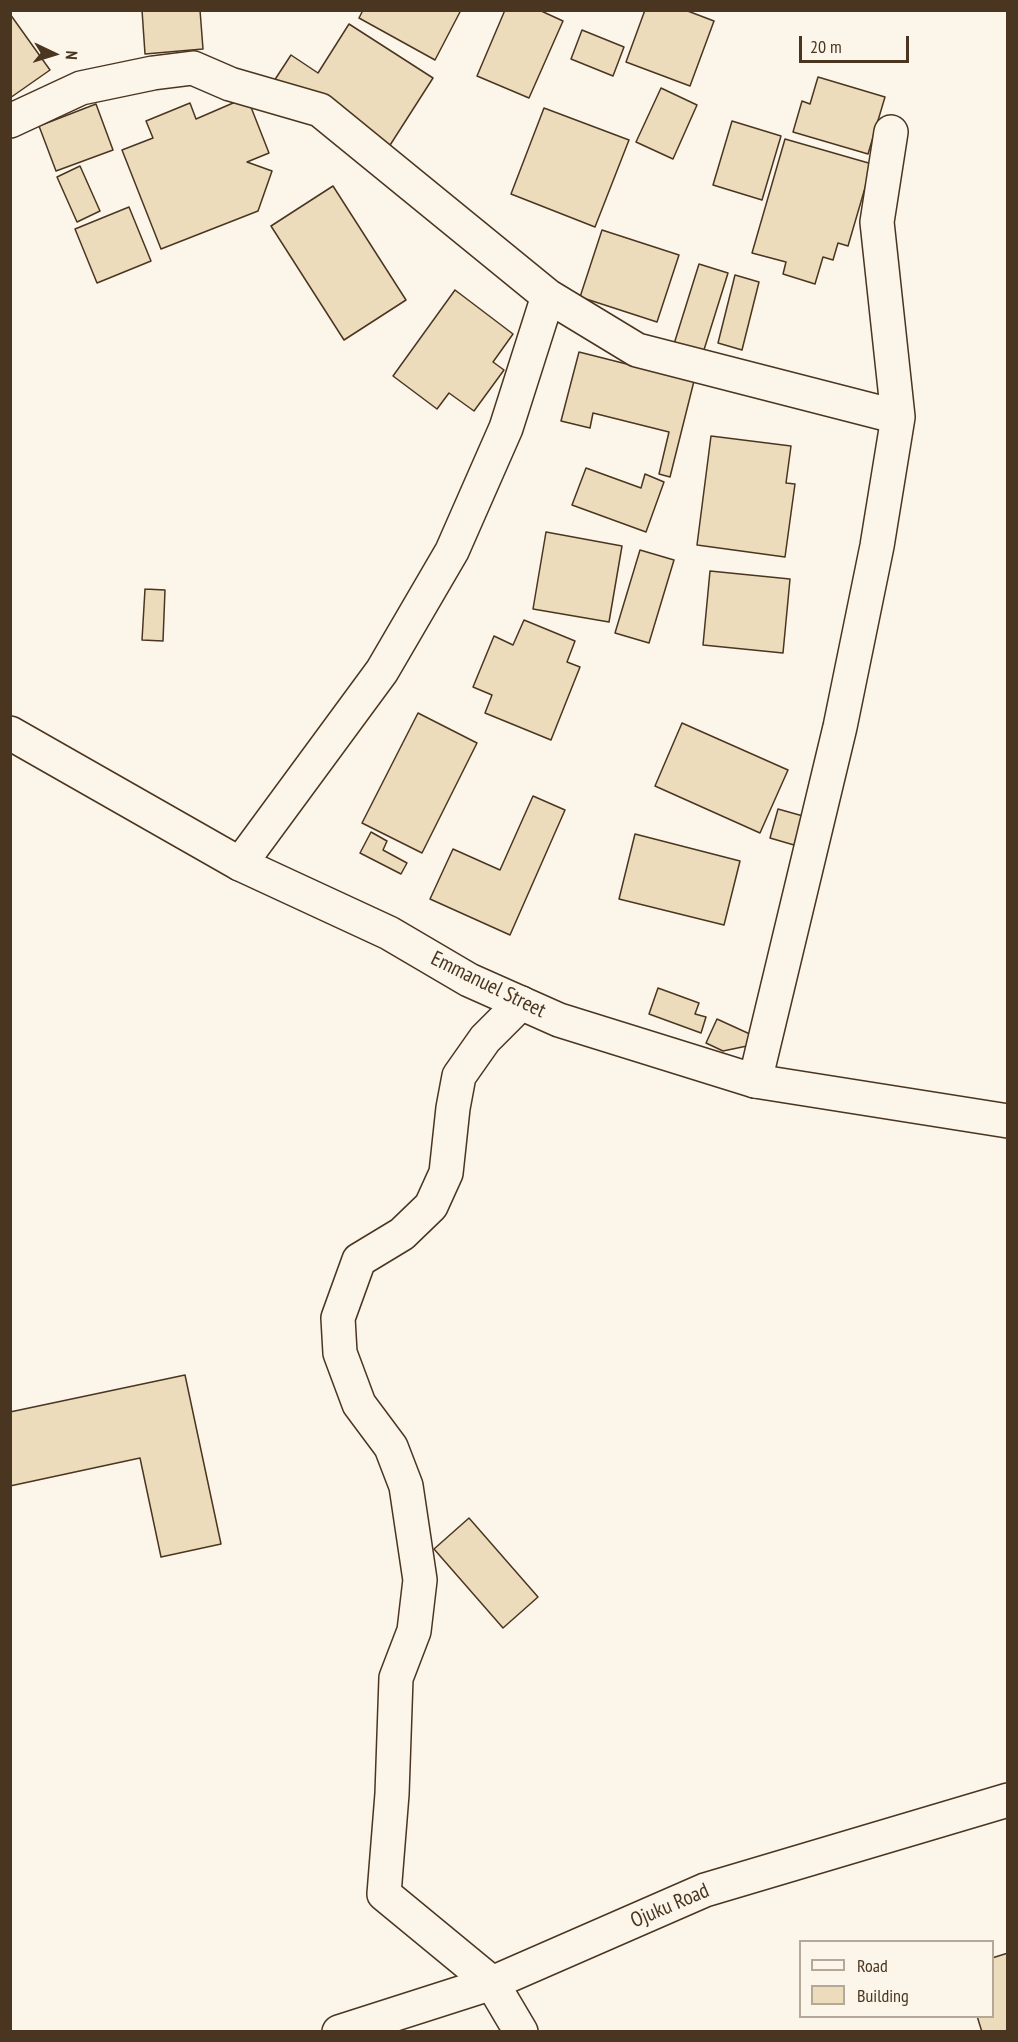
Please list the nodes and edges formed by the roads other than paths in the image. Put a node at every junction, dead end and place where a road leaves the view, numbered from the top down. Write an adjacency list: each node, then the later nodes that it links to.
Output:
1 (10, 121): 3 (street)
2 (891, 132): 4 (street)
3 (548, 296): 4 (street); 6 (street)
4 (898, 417): 8 (street)
5 (10, 733): 6 (street, Emmanuel Street)
6 (240, 864): 7 (street, Emmanuel Street)
7 (520, 1003): 8 (street, Emmanuel Street); 11 (street)
8 (755, 1081): 9 (street, Emmanuel Street)
9 (1008, 1121)
10 (1008, 1800): 11 (street, Ojuku Road)
11 (492, 1983): 12 (street, Ojuku Road); 13 (street)
12 (339, 2031)
13 (521, 2031)

